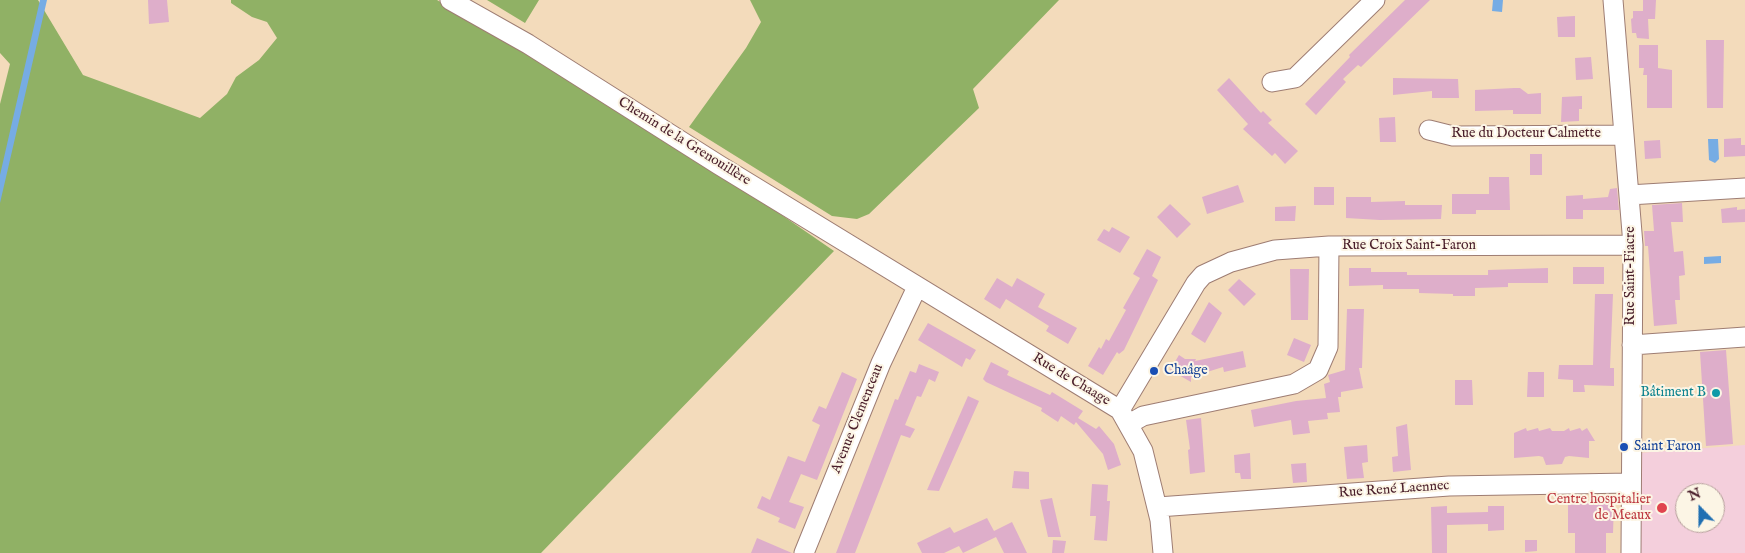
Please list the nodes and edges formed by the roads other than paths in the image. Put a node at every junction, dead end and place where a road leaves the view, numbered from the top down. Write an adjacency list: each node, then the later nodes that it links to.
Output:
1 (450, 0): 11 (street, Chemin de la Grenouillère)
2 (1375, 0): 4 (street)
3 (1613, 0): 6 (street, Rue Saint-Fiacre)
4 (1272, 82)
5 (1429, 130): 6 (street, Rue du Docteur Calmette)
6 (1624, 135): 8 (street, Rue Saint-Fiacre)
7 (1745, 188): 8 (street)
8 (1629, 195): 9 (street, Rue Saint-Fiacre)
9 (1633, 245): 10 (street, Rue Croix Saint-Faron); 13 (street, Rue Saint-Fiacre)
10 (1329, 246): 14 (street); 14 (street, Rue Croix Saint-Faron)
11 (918, 287): 14 (street, Rue de Chaage); 17 (street, Avenue Clemenceau)
12 (1745, 337): 13 (street)
13 (1632, 345): 15 (street, Rue Saint-Fiacre)
14 (1124, 417): 16 (street)
15 (1632, 483): 16 (street, Rue René Laennec); 19 (street, Rue Saint-Fiacre)
16 (1158, 507): 18 (street)
17 (804, 553)
18 (1163, 553)
19 (1631, 553)

